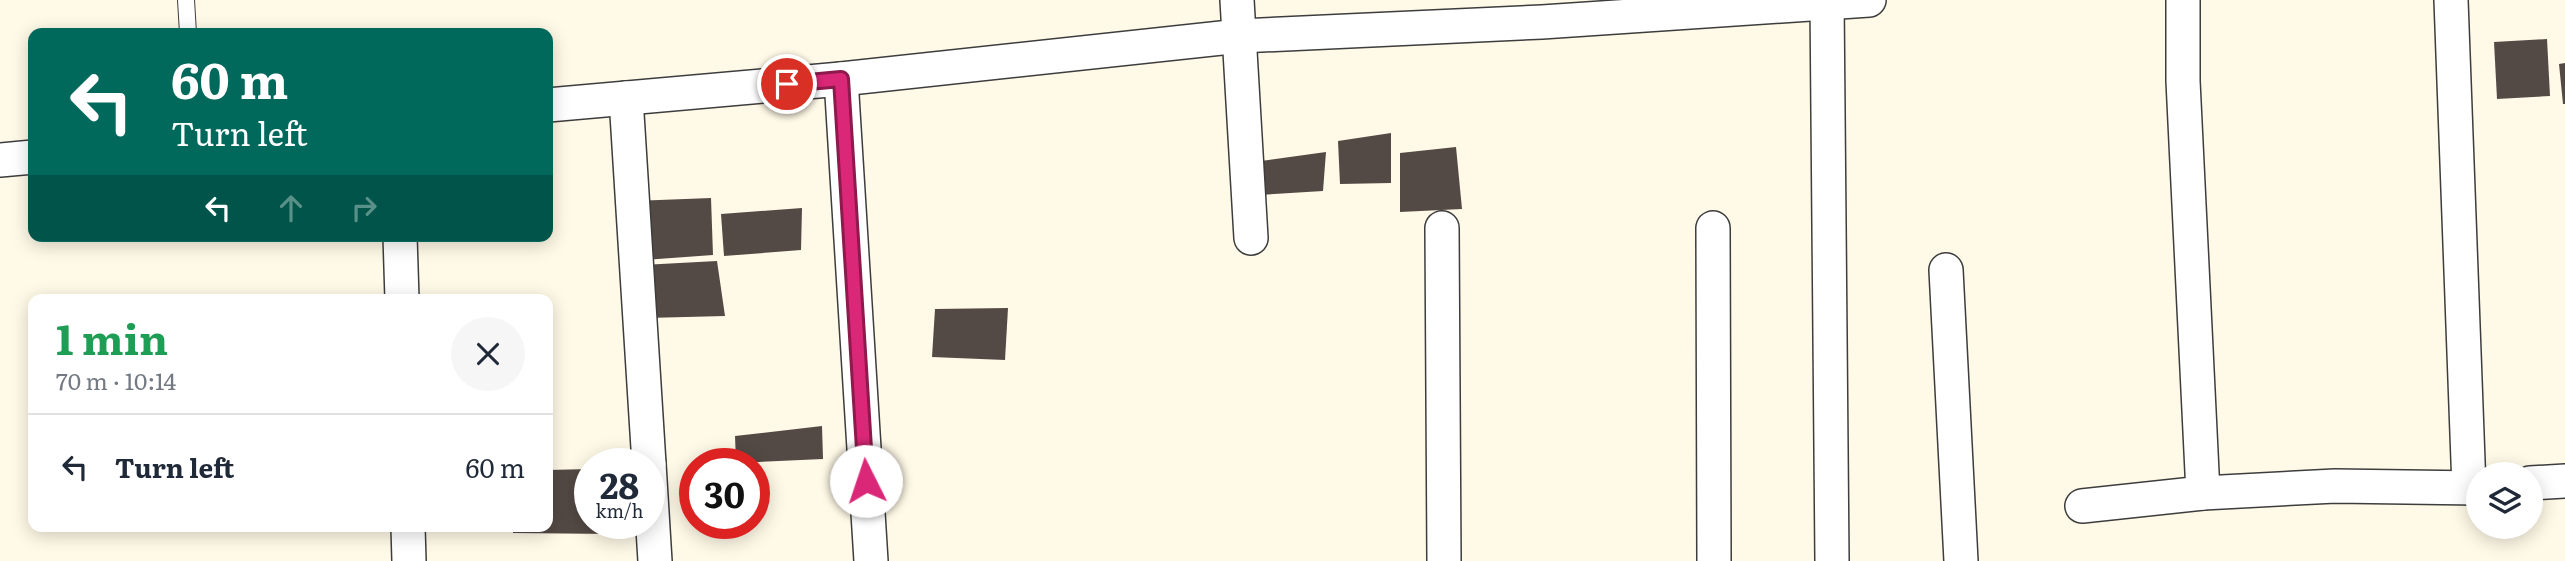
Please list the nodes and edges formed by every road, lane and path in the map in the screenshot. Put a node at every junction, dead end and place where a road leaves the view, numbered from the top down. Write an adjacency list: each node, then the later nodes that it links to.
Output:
1 (186, 0): 8 (lane)
2 (1237, 0): 9 (street)
3 (1869, 0): 6 (street)
4 (2183, 0): 26 (street)
5 (2451, 0): 22 (street)
6 (1827, 2): 7 (street); 35 (street)
7 (1711, 6): 9 (street)
8 (188, 28)
9 (1240, 36): 10 (street); 17 (street)
10 (841, 79): 11 (street); 32 (street)
11 (626, 98): 12 (street); 21 (street)
12 (553, 105)
13 (28, 157): 14 (street)
14 (0, 160)
15 (1442, 228): 33 (street)
16 (1713, 228): 34 (street)
17 (1251, 238)
18 (400, 242): 20 (street)
19 (1946, 270): 36 (street)
20 (402, 294)
21 (648, 448)
22 (2472, 462)
23 (2565, 481): 24 (street)
24 (2543, 483)
25 (2466, 488): 26 (street)
26 (2203, 493): 27 (street)
27 (2082, 506)
28 (408, 532): 30 (street)
29 (654, 539): 31 (street)
30 (409, 561)
31 (655, 561)
32 (871, 561)
33 (1444, 561)
34 (1714, 561)
35 (1832, 561)
36 (1961, 561)

